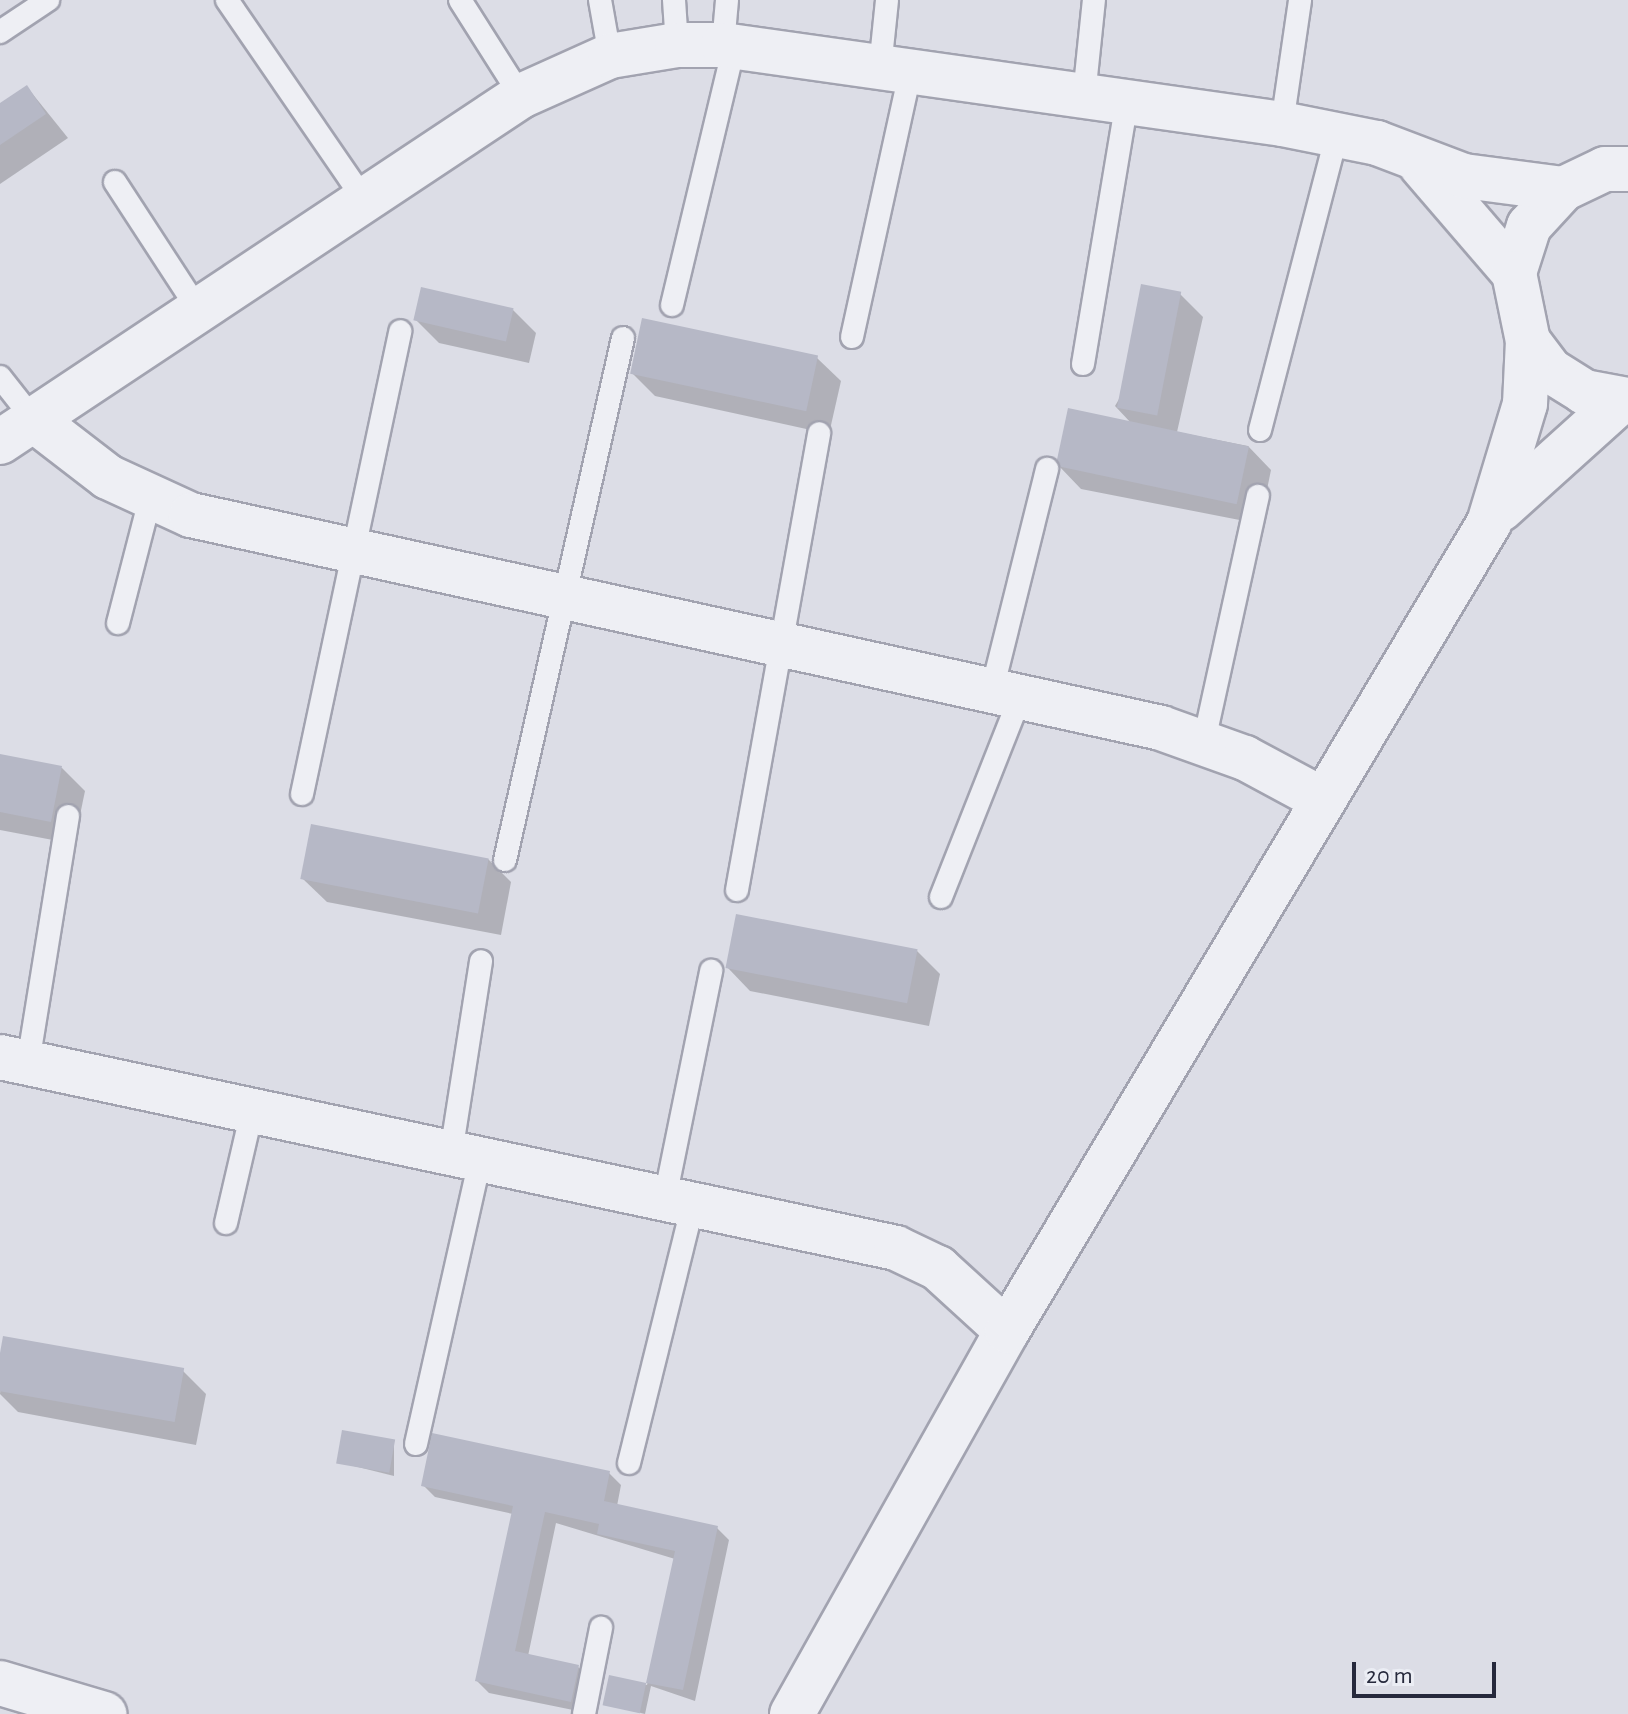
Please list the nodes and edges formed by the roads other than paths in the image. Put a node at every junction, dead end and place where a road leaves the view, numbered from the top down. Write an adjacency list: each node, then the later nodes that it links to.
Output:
1 (48, 0): 10 (lane)
2 (227, 0): 24 (lane)
3 (460, 0): 15 (lane)
4 (600, 0): 13 (lane)
5 (674, 0): 11 (lane)
6 (727, 0): 12 (lane)
7 (887, 0): 14 (lane)
8 (1094, 0): 16 (lane)
9 (1300, 0): 18 (lane)
10 (0, 32)
11 (677, 45): 12 (street); 13 (street)
12 (728, 46): 14 (street); 26 (lane)
13 (610, 56): 15 (street)
14 (895, 70): 16 (street); 29 (lane)
15 (521, 96): 24 (street)
16 (1084, 96): 17 (street)
17 (1127, 102): 18 (street); 32 (lane)
18 (1282, 124): 19 (street)
19 (1337, 134): 20 (street); 35 (lane)
20 (1417, 161): 23 (street); 25 (street)
21 (1628, 169): 23 (street)
22 (115, 182): 27 (lane)
23 (1563, 189): 25 (street)
24 (365, 201): 27 (street)
25 (1514, 273): 31 (street)
26 (672, 305)
27 (199, 311): 36 (street)
28 (400, 331): 42 (lane)
29 (852, 337)
30 (623, 338): 43 (lane)
31 (1528, 341): 34 (street); 41 (street)
32 (1083, 364)
33 (0, 377): 36 (lane)
34 (1625, 401): 41 (street)
35 (1260, 430)
36 (17, 431): 40 (street)
37 (819, 433): 45 (lane)
38 (1047, 469): 46 (lane)
39 (1258, 496): 47 (lane)
40 (150, 499): 42 (street); 44 (lane)
41 (1489, 523): 49 (street)
42 (353, 552): 43 (street); 48 (lane)
43 (564, 598): 45 (street); 51 (lane)
44 (118, 623)
45 (782, 645): 46 (street); 52 (lane)
46 (1006, 694): 47 (street); 53 (lane)
47 (1204, 741): 49 (street)
48 (302, 794)
49 (1323, 800): 61 (street)
50 (68, 816): 56 (lane)
51 (505, 860)
52 (737, 890)
53 (941, 897)
54 (481, 961): 58 (lane)
55 (711, 971): 59 (lane)
56 (14, 1060): 57 (street)
57 (252, 1111): 58 (street); 60 (lane)
58 (466, 1156): 59 (street); 62 (lane)
59 (679, 1201): 61 (street); 63 (lane)
60 (226, 1223)
61 (1007, 1331): 68 (street)
62 (416, 1444)
63 (629, 1463)
64 (601, 1628): 67 (lane)
65 (0, 1683): 66 (street)
66 (104, 1714)
67 (584, 1714)
68 (792, 1714)

